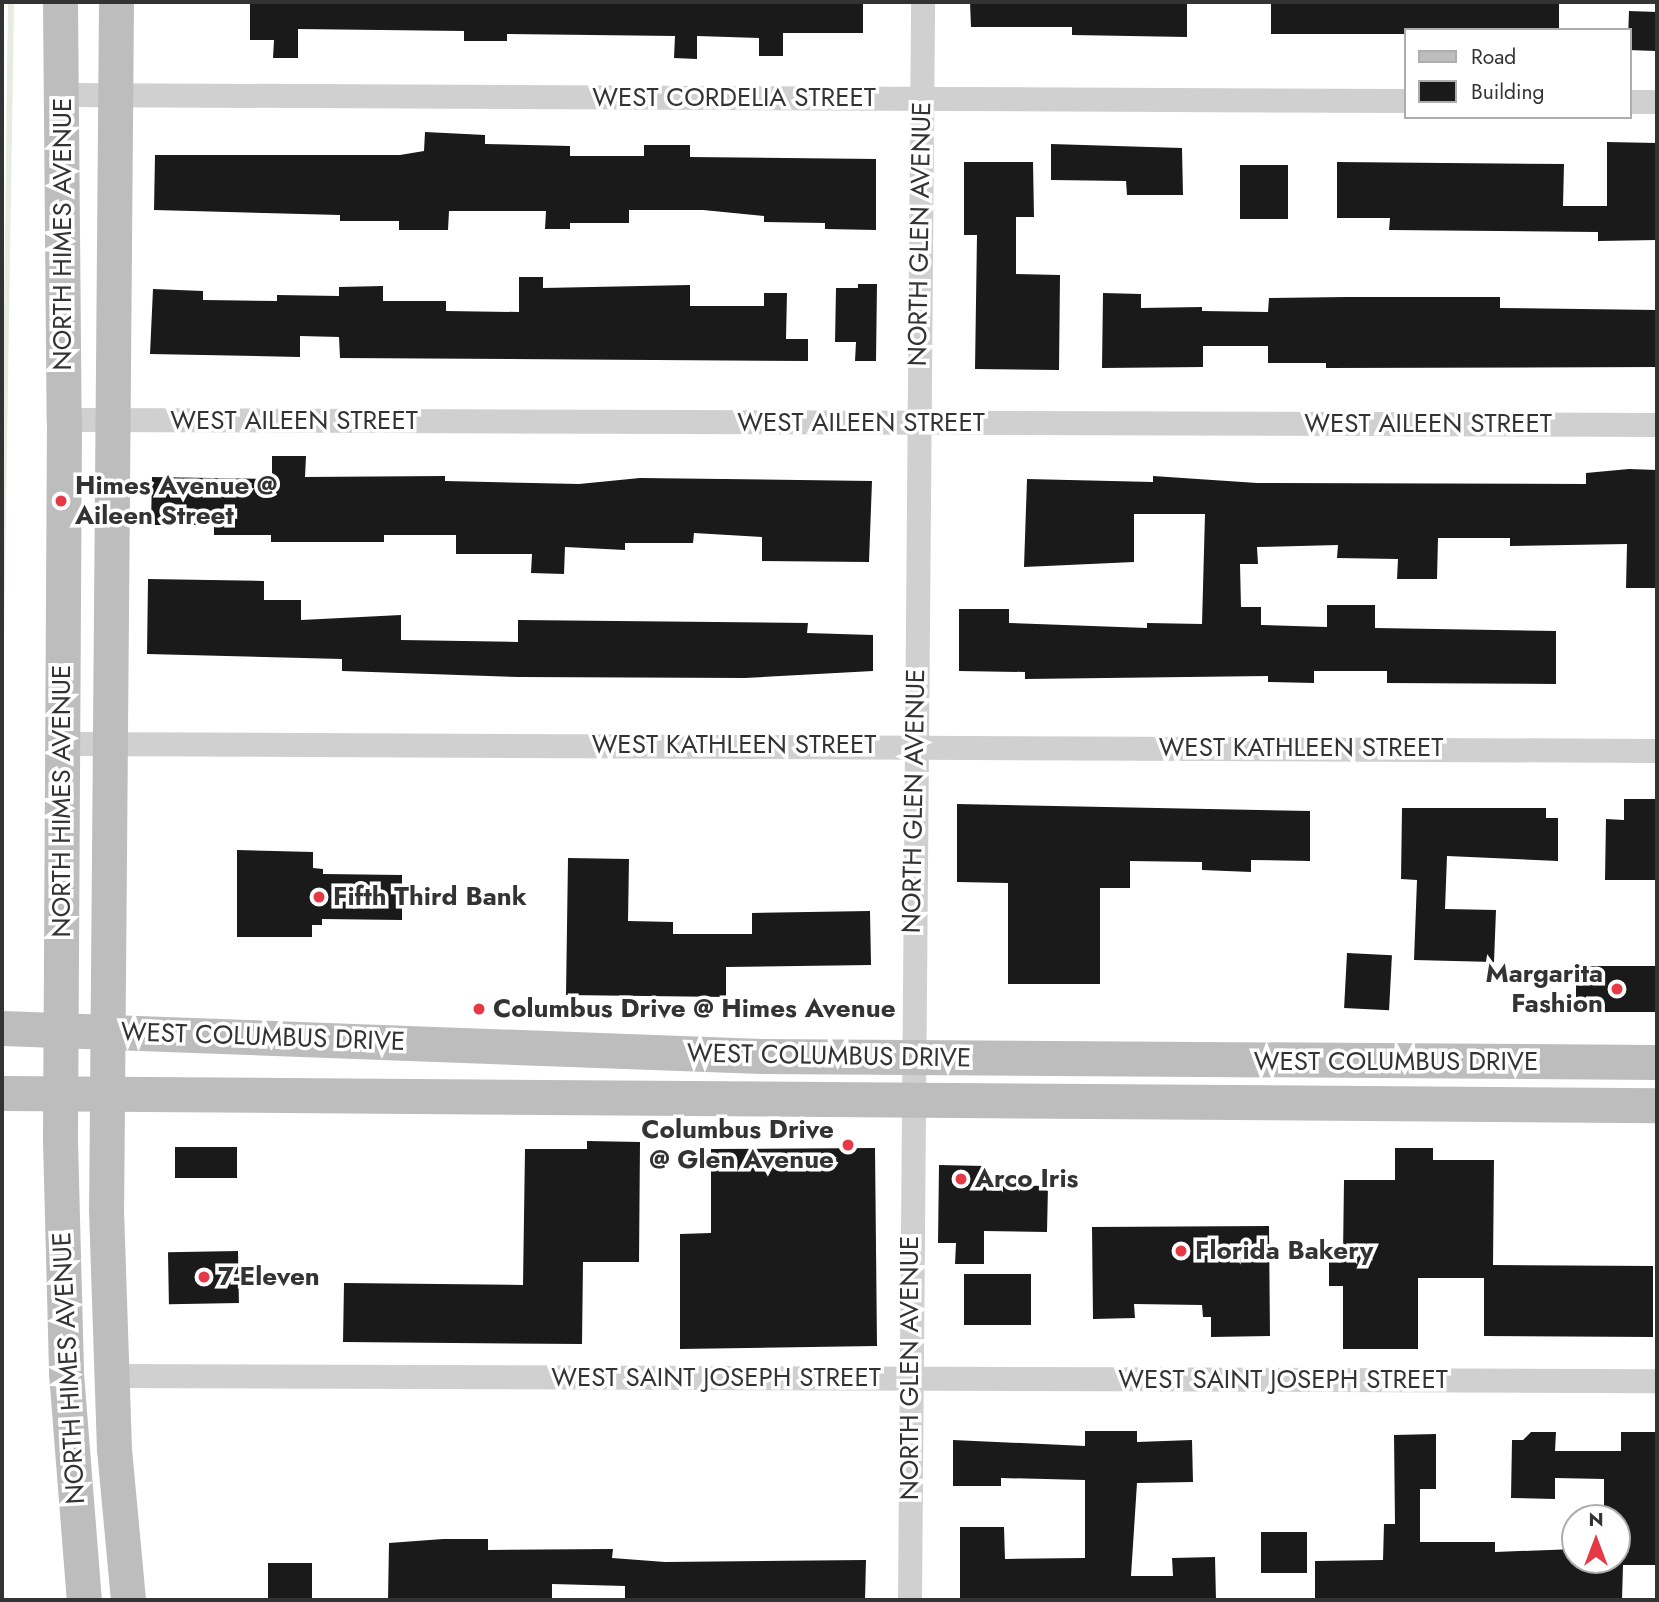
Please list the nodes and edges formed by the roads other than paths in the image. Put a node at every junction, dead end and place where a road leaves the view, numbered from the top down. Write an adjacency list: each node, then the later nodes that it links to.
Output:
1 (60, 2): 4 (main road, NORTH HIMES AVENUE)
2 (116, 2): 5 (main road, NORTH HIMES AVENUE)
3 (923, 2): 6 (street, NORTH GLEN AVENUE)
4 (63, 95): 5 (street, WEST CORDELIA STREET); 10 (main road, NORTH HIMES AVENUE)
5 (119, 95): 6 (street, WEST CORDELIA STREET); 11 (main road, NORTH HIMES AVENUE)
6 (921, 99): 7 (street, WEST CORDELIA STREET); 12 (street, NORTH GLEN AVENUE)
7 (1404, 101)
8 (1631, 102): 9 (street)
9 (1657, 102)
10 (64, 420): 11 (street, WEST AILEEN STREET); 14 (main road, NORTH HIMES AVENUE)
11 (112, 420): 12 (street, WEST AILEEN STREET); 15 (main road, NORTH HIMES AVENUE)
12 (918, 423): 13 (street, WEST AILEEN STREET); 16 (street, NORTH GLEN AVENUE)
13 (1657, 425)
14 (63, 744): 15 (street, WEST KATHLEEN STREET); 19 (main road, NORTH HIMES AVENUE)
15 (110, 744): 16 (street, WEST KATHLEEN STREET); 20 (main road, NORTH HIMES AVENUE)
16 (915, 745): 17 (street, WEST KATHLEEN STREET); 21 (street, NORTH GLEN AVENUE)
17 (1657, 751)
18 (2, 1028): 19 (main road, WEST COLUMBUS DRIVE)
19 (62, 1028): 20 (main road, WEST COLUMBUS DRIVE); 23 (main road, NORTH HIMES AVENUE)
20 (106, 1031): 21 (main road, WEST COLUMBUS DRIVE); 24 (main road, NORTH HIMES AVENUE)
21 (911, 1059): 22 (main road, WEST COLUMBUS DRIVE); 26 (street, NORTH GLEN AVENUE)
22 (1657, 1062)
23 (60, 1091): 24 (main road, WEST COLUMBUS DRIVE); 25 (main road, WEST COLUMBUS DRIVE); 31 (main road, NORTH HIMES AVENUE)
24 (106, 1091): 26 (main road, WEST COLUMBUS DRIVE); 28 (main road, NORTH HIMES AVENUE)
25 (2, 1093)
26 (911, 1101): 27 (main road, WEST COLUMBUS DRIVE); 29 (street, NORTH GLEN AVENUE)
27 (1657, 1105)
28 (110, 1376): 29 (street, WEST SAINT JOSEPH STREET); 32 (main road, NORTH HIMES AVENUE)
29 (909, 1378): 30 (street, WEST SAINT JOSEPH STREET); 33 (street, NORTH GLEN AVENUE)
30 (1657, 1381)
31 (84, 1600)
32 (128, 1600)
33 (910, 1600)

